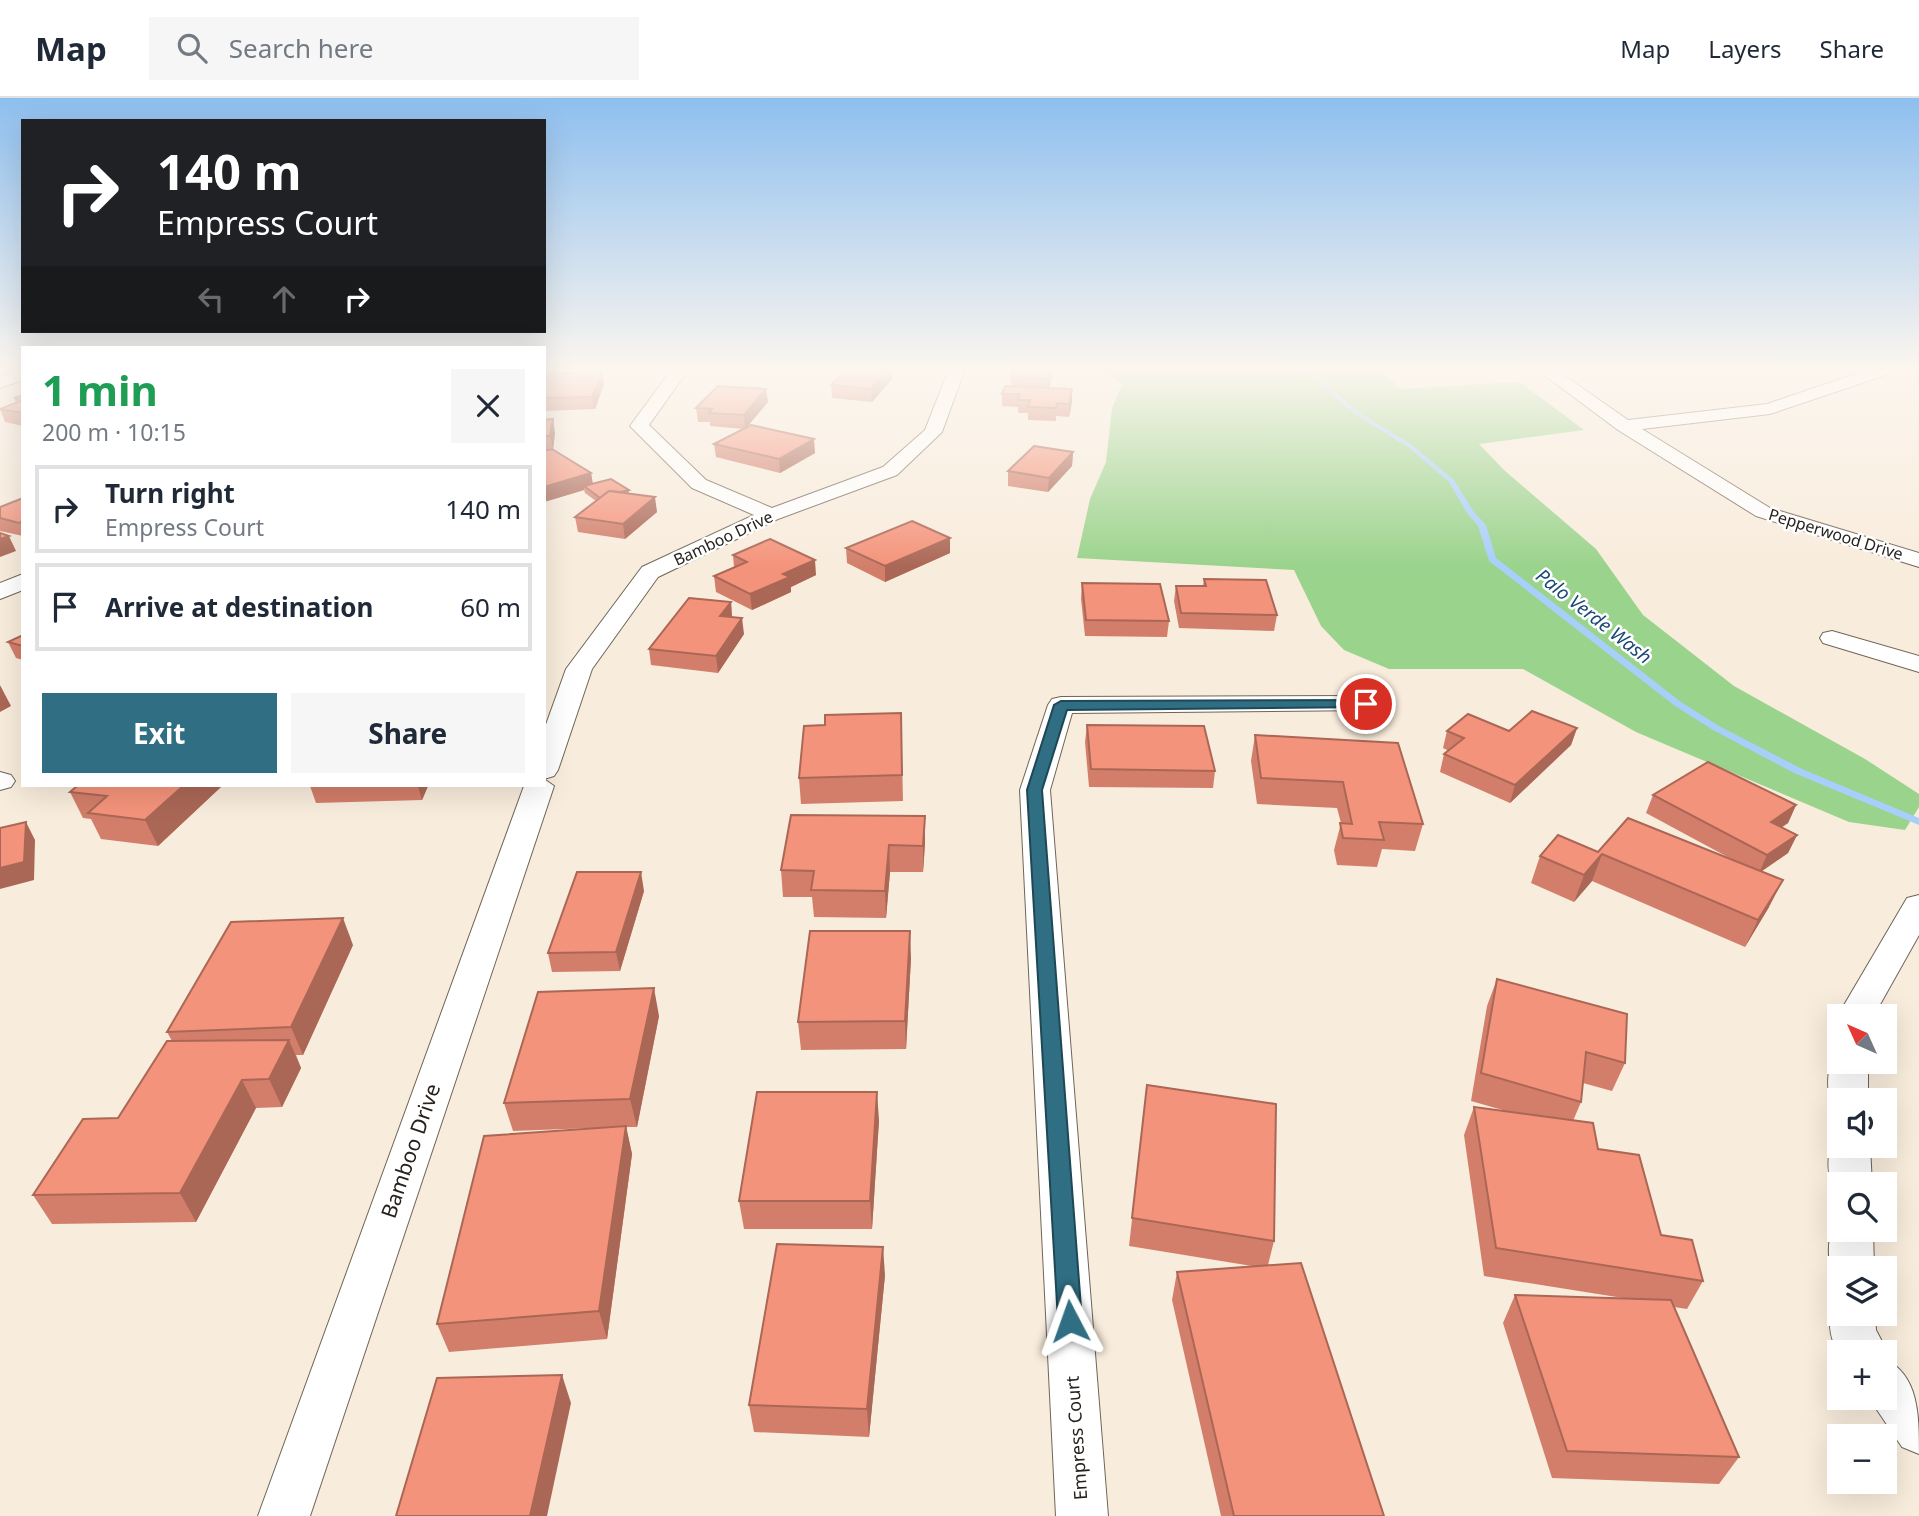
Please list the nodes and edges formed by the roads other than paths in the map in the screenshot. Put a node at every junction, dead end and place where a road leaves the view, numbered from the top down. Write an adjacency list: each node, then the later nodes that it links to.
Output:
1 (648, 435): 4 (street)
2 (930, 435): 4 (street, Bamboo Drive)
3 (1639, 435): 5 (street, Pepperwood Drive)
4 (771, 515): 11 (street, Bamboo Drive)
5 (1919, 560)
6 (21, 582): 7 (street)
7 (0, 592)
8 (1832, 638): 9 (street)
9 (1919, 664)
10 (1366, 704): 18 (street, Empress Court)
11 (546, 764)
12 (539, 787): 17 (street, Bamboo Drive)
13 (1919, 906): 14 (street)
14 (1862, 1004)
15 (1897, 1398): 16 (street)
16 (1919, 1430)
17 (284, 1516)
18 (1082, 1516)

